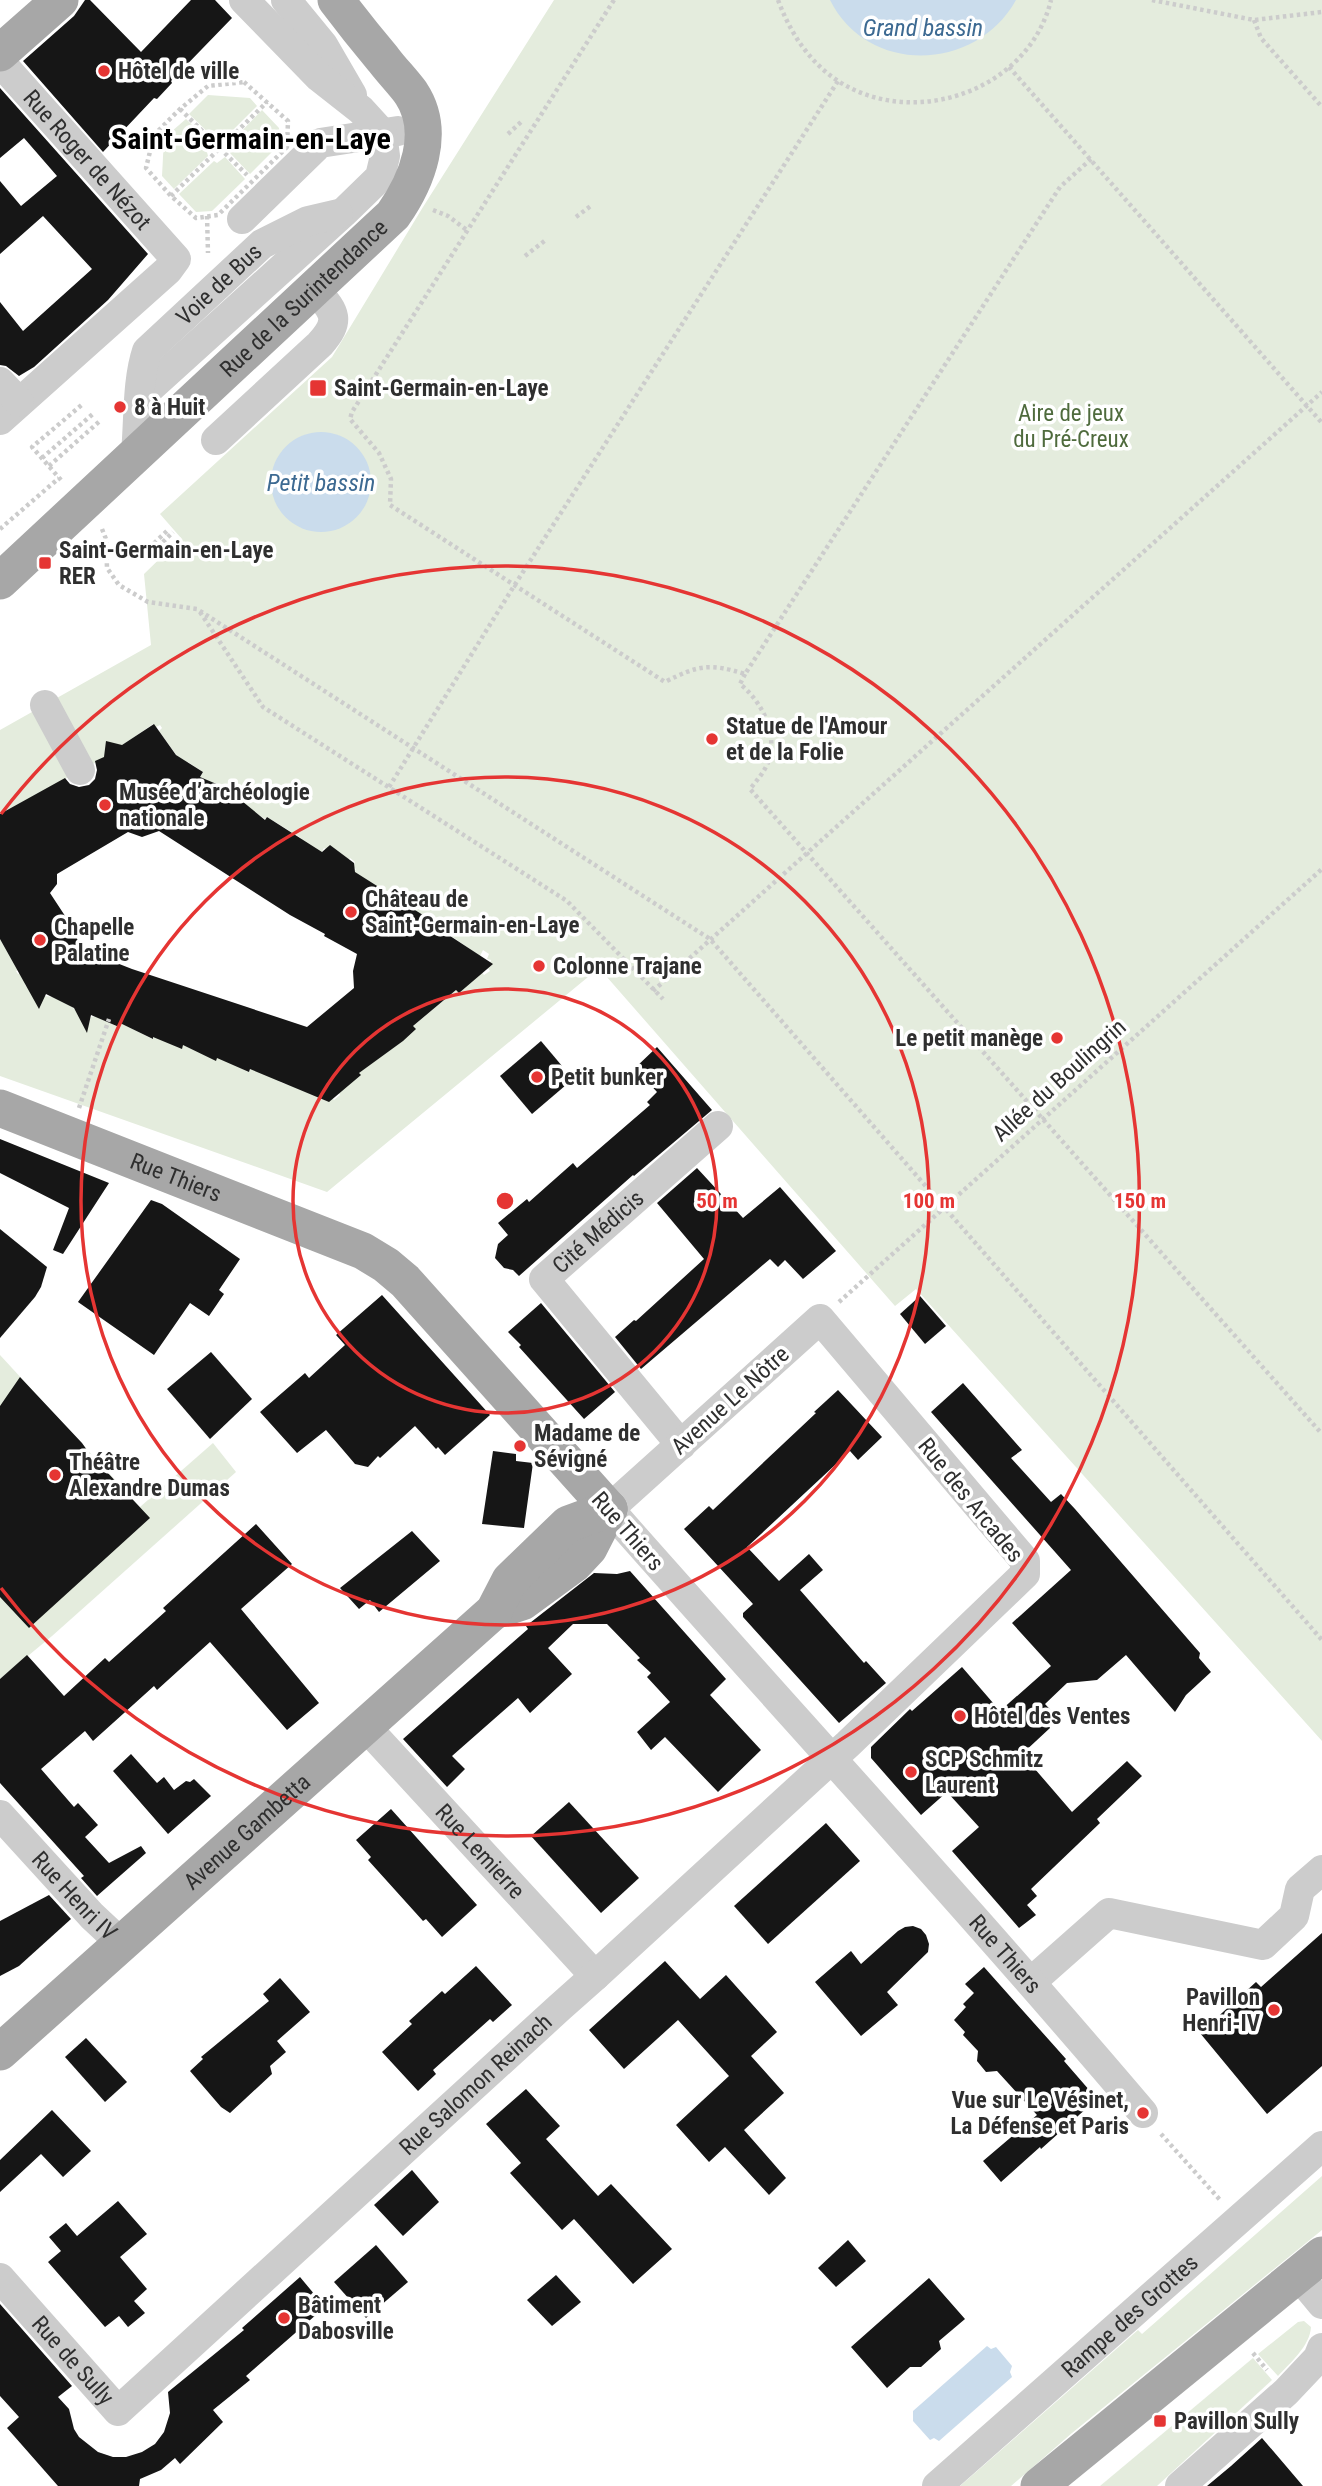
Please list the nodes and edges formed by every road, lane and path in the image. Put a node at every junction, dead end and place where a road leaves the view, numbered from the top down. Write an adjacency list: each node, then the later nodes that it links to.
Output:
1 (60, 0): 11 (main road)
2 (244, 0): 18 (street)
3 (286, 0): 18 (street)
4 (335, 0): 20 (main road, Rue de la Surintendance)
5 (614, 0): 51 (path)
6 (778, 0): 14 (path)
7 (1051, 0): 13 (path)
8 (1152, 0): 10 (path)
9 (1322, 12): 10 (path)
10 (1254, 20): 16 (path)
11 (0, 53)
12 (0, 62): 36 (street, Rue Roger de Nézot)
13 (1009, 67): 14 (path); 24 (path)
14 (838, 81): 51 (path)
15 (267, 102): 17 (path); 23 (path); 25 (path)
16 (1322, 107)
17 (180, 109): 23 (path); 26 (path)
18 (361, 110): 21 (street)
19 (521, 122): 22 (path)
20 (422, 128): 21 (street); 34 (main road, Rue de la Surintendance)
21 (382, 133): 30 (street); 43 (street, Voie de Bus)
22 (508, 134)
23 (220, 148): 25 (path); 26 (path)
24 (1090, 159): 38 (path); 53 (path)
25 (252, 181): 28 (path)
26 (171, 196): 28 (path)
27 (592, 205): 29 (path)
28 (207, 216): 32 (path)
29 (576, 217)
30 (242, 219)
31 (547, 239): 33 (path)
32 (208, 253)
33 (525, 256)
34 (315, 289): 42 (street); 43 (main road, Rue de la Surintendance)
35 (1322, 392): 38 (path)
36 (6, 401)
37 (84, 403): 44 (path)
38 (1307, 406): 41 (path); 58 (path)
39 (94, 413): 44 (path)
40 (101, 420): 45 (path)
41 (1322, 423)
42 (216, 440)
43 (136, 453): 46 (main road, Rue de la Surintendance)
44 (42, 458): 45 (path)
45 (49, 466): 47 (path)
46 (81, 503): 50 (main road, Rue de la Surintendance); 52 (path)
47 (0, 529)
48 (171, 531): 49 (path)
49 (151, 550)
50 (0, 580)
51 (514, 586): 53 (path); 55 (path)
52 (197, 609): 55 (path); 57 (path)
53 (746, 674): 58 (path)
54 (45, 705): 56 (street)
55 (413, 747): 57 (path); 60 (path)
56 (80, 770)
57 (389, 787): 61 (path)
58 (806, 853): 60 (path); 66 (path)
59 (1322, 869): 66 (path, Allée du Boulingrin)
60 (710, 939): 61 (path); 68 (path)
61 (653, 991): 62 (path)
62 (663, 999)
63 (110, 1019): 64 (path)
64 (80, 1104)
65 (0, 1108): 72 (main road, Rue Thiers)
66 (1042, 1119): 68 (path, Allée du Boulingrin); 70 (path)
67 (718, 1126): 71 (street, Cité Médicis)
68 (944, 1206): 69 (path, Allée du Boulingrin); 73 (path)
69 (820, 1319): 71 (street, Avenue Le Nôtre); 75 (street, Rue des Arcades)
70 (1322, 1434)
71 (681, 1445): 72 (street, Avenue Le Nôtre)
72 (609, 1509): 74 (main road, Avenue Gambetta); 75 (street, Rue Thiers)
73 (1322, 1640)
74 (365, 1726): 78 (main road, Avenue Gambetta); 79 (street, Rue Lemierre)
75 (831, 1759): 79 (street, Rue Salomon Reinach); 80 (street, Rue Thiers)
76 (0, 1815): 78 (street, Rue Henri IV)
77 (1322, 1870): 80 (street)
78 (122, 1944): 81 (main road, Avenue Gambetta)
79 (595, 1976): 90 (street, Rue Salomon Reinach)
80 (1031, 1982): 82 (street, Rue Thiers)
81 (0, 2052)
82 (1143, 2113): 84 (path)
83 (1322, 2146): 84 (street, Rampe des Grottes)
84 (1237, 2220): 91 (street, Rampe des Grottes)
85 (0, 2278): 90 (street, Rue de Sully)
86 (1314, 2279): 92 (main road); 93 (main road)
87 (1322, 2348): 94 (street)
88 (1252, 2352): 89 (path)
89 (1269, 2372)
90 (118, 2411)
91 (937, 2486)
92 (1039, 2486)
93 (1061, 2486)
94 (1180, 2486)

